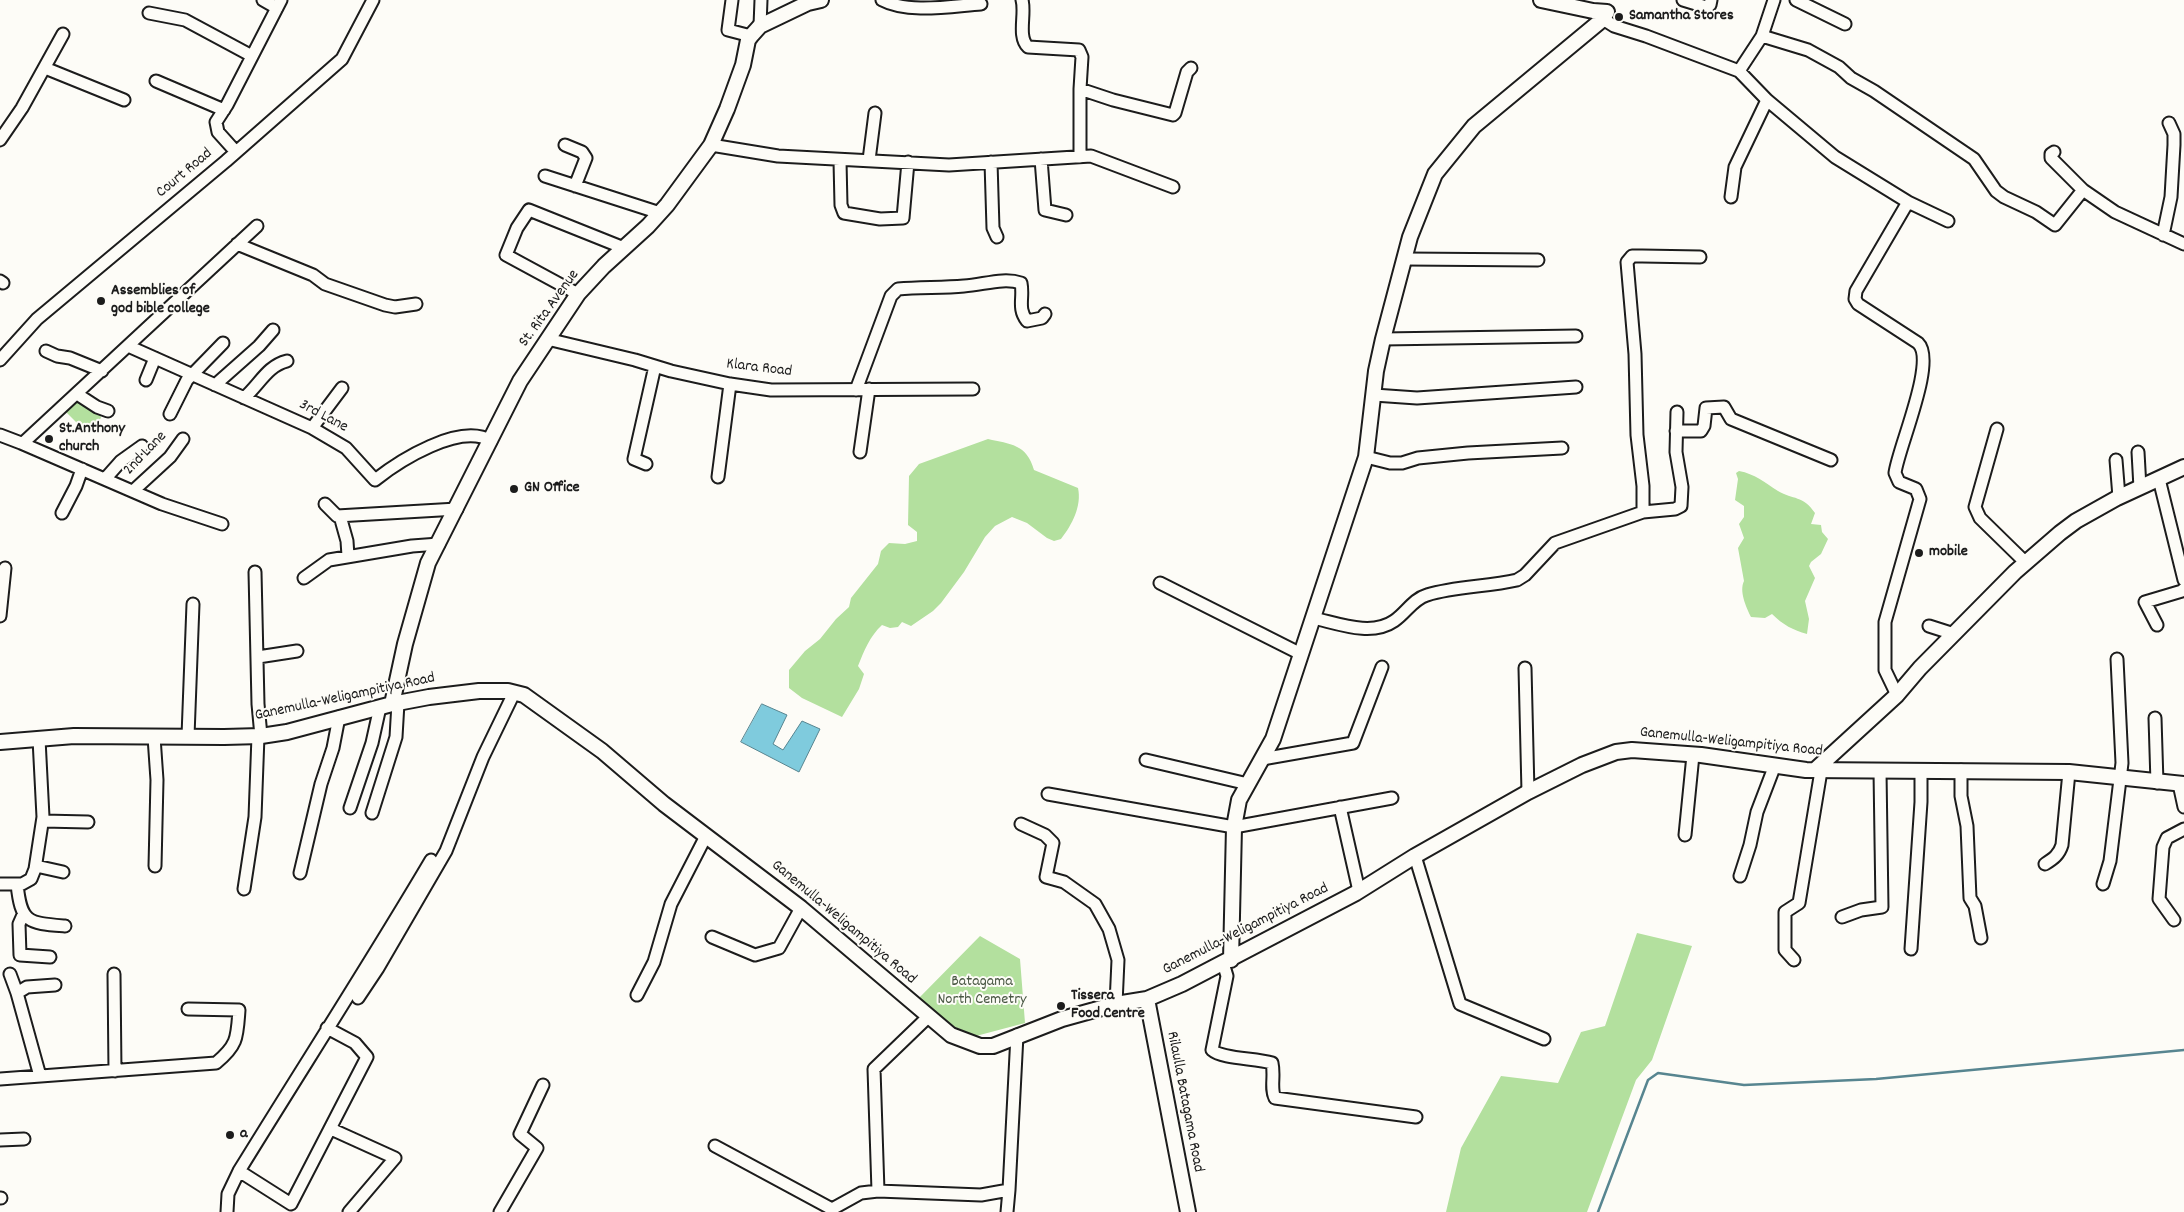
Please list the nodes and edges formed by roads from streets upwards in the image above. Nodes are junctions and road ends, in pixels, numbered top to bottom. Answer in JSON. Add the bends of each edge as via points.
{"nodes":[{"id":1,"x":263,"y":0,"type":"edge"},
{"id":2,"x":373,"y":0,"type":"edge"},
{"id":3,"x":732,"y":0,"type":"edge"},
{"id":4,"x":761,"y":0,"type":"edge"},
{"id":5,"x":882,"y":0,"type":"edge"},
{"id":6,"x":1022,"y":0,"type":"edge"},
{"id":7,"x":1541,"y":0,"type":"edge"},
{"id":8,"x":1683,"y":0,"type":"edge"},
{"id":9,"x":1711,"y":0,"type":"edge"},
{"id":10,"x":1774,"y":0,"type":"edge"},
{"id":11,"x":1796,"y":0,"type":"edge"},
{"id":12,"x":812,"y":1,"type":"edge"},
{"id":13,"x":279,"y":4,"type":"edge"},
{"id":14,"x":981,"y":4,"type":"dead end"},
{"id":15,"x":1606,"y":10,"type":"edge"},
{"id":16,"x":149,"y":13,"type":"dead end"},
{"id":17,"x":1845,"y":24,"type":"dead end"},
{"id":18,"x":756,"y":31,"type":"junction"},
{"id":19,"x":63,"y":34,"type":"dead end"},
{"id":20,"x":1762,"y":36,"type":"junction"},
{"id":21,"x":252,"y":56,"type":"junction"},
{"id":22,"x":45,"y":68,"type":"junction"},
{"id":23,"x":1191,"y":68,"type":"dead end"},
{"id":24,"x":1739,"y":71,"type":"junction"},
{"id":25,"x":156,"y":80,"type":"dead end"},
{"id":26,"x":1080,"y":89,"type":"junction"},
{"id":27,"x":124,"y":100,"type":"dead end"},
{"id":28,"x":1766,"y":100,"type":"junction"},
{"id":29,"x":224,"y":110,"type":"junction"},
{"id":30,"x":875,"y":112,"type":"dead end"},
{"id":31,"x":2169,"y":123,"type":"dead end"},
{"id":32,"x":0,"y":140,"type":"edge"},
{"id":33,"x":565,"y":145,"type":"dead end"},
{"id":34,"x":711,"y":145,"type":"junction"},
{"id":35,"x":236,"y":152,"type":"junction"},
{"id":36,"x":2054,"y":152,"type":"dead end"},
{"id":37,"x":1080,"y":157,"type":"junction"},
{"id":38,"x":1041,"y":159,"type":"junction"},
{"id":39,"x":869,"y":160,"type":"junction"},
{"id":40,"x":840,"y":161,"type":"junction"},
{"id":41,"x":908,"y":162,"type":"junction"},
{"id":42,"x":991,"y":162,"type":"junction"},
{"id":43,"x":545,"y":176,"type":"dead end"},
{"id":44,"x":575,"y":186,"type":"junction"},
{"id":45,"x":1173,"y":187,"type":"dead end"},
{"id":46,"x":2083,"y":190,"type":"junction"},
{"id":47,"x":1731,"y":197,"type":"dead end"},
{"id":48,"x":1908,"y":202,"type":"junction"},
{"id":49,"x":660,"y":213,"type":"junction"},
{"id":50,"x":1066,"y":215,"type":"dead end"},
{"id":51,"x":1948,"y":221,"type":"dead end"},
{"id":52,"x":257,"y":226,"type":"dead end"},
{"id":53,"x":2163,"y":235,"type":"junction"},
{"id":54,"x":997,"y":238,"type":"dead end"},
{"id":55,"x":237,"y":244,"type":"junction"},
{"id":56,"x":2184,"y":244,"type":"edge"},
{"id":57,"x":624,"y":248,"type":"junction"},
{"id":58,"x":1700,"y":257,"type":"dead end"},
{"id":59,"x":1404,"y":259,"type":"junction"},
{"id":60,"x":1538,"y":260,"type":"dead end"},
{"id":61,"x":578,"y":294,"type":"junction"},
{"id":62,"x":416,"y":304,"type":"dead end"},
{"id":63,"x":1045,"y":314,"type":"dead end"},
{"id":64,"x":272,"y":330,"type":"dead end"},
{"id":65,"x":1576,"y":336,"type":"dead end"},
{"id":66,"x":547,"y":339,"type":"junction"},
{"id":67,"x":1382,"y":339,"type":"junction"},
{"id":68,"x":223,"y":343,"type":"dead end"},
{"id":69,"x":128,"y":346,"type":"junction"},
{"id":70,"x":46,"y":351,"type":"dead end"},
{"id":71,"x":155,"y":358,"type":"junction"},
{"id":72,"x":0,"y":360,"type":"edge"},
{"id":73,"x":287,"y":361,"type":"dead end"},
{"id":74,"x":655,"y":366,"type":"junction"},
{"id":75,"x":102,"y":370,"type":"junction"},
{"id":76,"x":193,"y":375,"type":"junction"},
{"id":77,"x":146,"y":380,"type":"dead end"},
{"id":78,"x":215,"y":384,"type":"junction"},
{"id":79,"x":730,"y":384,"type":"junction"},
{"id":80,"x":342,"y":388,"type":"dead end"},
{"id":81,"x":1576,"y":388,"type":"dead end"},
{"id":82,"x":869,"y":389,"type":"junction"},
{"id":83,"x":973,"y":389,"type":"dead end"},
{"id":84,"x":856,"y":390,"type":"junction"},
{"id":85,"x":77,"y":394,"type":"junction"},
{"id":86,"x":1374,"y":395,"type":"junction"},
{"id":87,"x":244,"y":398,"type":"junction"},
{"id":88,"x":108,"y":411,"type":"dead end"},
{"id":89,"x":1677,"y":412,"type":"dead end"},
{"id":90,"x":170,"y":414,"type":"dead end"},
{"id":91,"x":312,"y":428,"type":"junction"},
{"id":92,"x":1997,"y":429,"type":"dead end"},
{"id":93,"x":1676,"y":432,"type":"junction"},
{"id":94,"x":0,"y":435,"type":"edge"},
{"id":95,"x":183,"y":439,"type":"dead end"},
{"id":96,"x":491,"y":441,"type":"junction"},
{"id":97,"x":23,"y":443,"type":"junction"},
{"id":98,"x":142,"y":446,"type":"dead end"},
{"id":99,"x":1562,"y":448,"type":"dead end"},
{"id":100,"x":860,"y":452,"type":"dead end"},
{"id":101,"x":2138,"y":452,"type":"dead end"},
{"id":102,"x":1366,"y":457,"type":"junction"},
{"id":103,"x":1831,"y":460,"type":"dead end"},
{"id":104,"x":2116,"y":460,"type":"dead end"},
{"id":105,"x":646,"y":464,"type":"dead end"},
{"id":106,"x":2184,"y":467,"type":"edge"},
{"id":107,"x":82,"y":469,"type":"junction"},
{"id":108,"x":718,"y":478,"type":"dead end"},
{"id":109,"x":106,"y":479,"type":"junction"},
{"id":110,"x":2159,"y":479,"type":"junction"},
{"id":111,"x":2140,"y":488,"type":"junction"},
{"id":112,"x":133,"y":491,"type":"junction"},
{"id":113,"x":2119,"y":497,"type":"junction"},
{"id":114,"x":325,"y":504,"type":"dead end"},
{"id":115,"x":457,"y":509,"type":"junction"},
{"id":116,"x":1643,"y":512,"type":"junction"},
{"id":117,"x":62,"y":513,"type":"dead end"},
{"id":118,"x":340,"y":516,"type":"junction"},
{"id":119,"x":222,"y":524,"type":"dead end"},
{"id":120,"x":440,"y":544,"type":"junction"},
{"id":121,"x":348,"y":556,"type":"junction"},
{"id":122,"x":2026,"y":563,"type":"junction"},
{"id":123,"x":5,"y":568,"type":"dead end"},
{"id":124,"x":255,"y":572,"type":"dead end"},
{"id":125,"x":304,"y":578,"type":"dead end"},
{"id":126,"x":2184,"y":580,"type":"edge"},
{"id":127,"x":1160,"y":583,"type":"dead end"},
{"id":128,"x":2184,"y":588,"type":"edge"},
{"id":129,"x":193,"y":604,"type":"dead end"},
{"id":130,"x":0,"y":616,"type":"edge"},
{"id":131,"x":1313,"y":618,"type":"junction"},
{"id":132,"x":2157,"y":625,"type":"dead end"},
{"id":133,"x":1929,"y":626,"type":"dead end"},
{"id":134,"x":1954,"y":634,"type":"junction"},
{"id":135,"x":297,"y":651,"type":"dead end"},
{"id":136,"x":1301,"y":654,"type":"junction"},
{"id":137,"x":258,"y":657,"type":"junction"},
{"id":138,"x":2117,"y":659,"type":"dead end"},
{"id":139,"x":1382,"y":667,"type":"dead end"},
{"id":140,"x":1525,"y":668,"type":"dead end"},
{"id":141,"x":514,"y":693,"type":"junction"},
{"id":142,"x":1897,"y":695,"type":"junction"},
{"id":143,"x":390,"y":704,"type":"junction"},
{"id":144,"x":340,"y":717,"type":"junction"},
{"id":145,"x":2155,"y":718,"type":"dead end"},
{"id":146,"x":188,"y":736,"type":"junction"},
{"id":147,"x":260,"y":736,"type":"junction"},
{"id":148,"x":154,"y":737,"type":"junction"},
{"id":149,"x":39,"y":739,"type":"junction"},
{"id":150,"x":0,"y":742,"type":"edge"},
{"id":151,"x":1693,"y":755,"type":"junction"},
{"id":152,"x":1262,"y":759,"type":"junction"},
{"id":153,"x":1146,"y":760,"type":"dead end"},
{"id":154,"x":1775,"y":765,"type":"junction"},
{"id":155,"x":1818,"y":770,"type":"junction"},
{"id":156,"x":1961,"y":770,"type":"junction"},
{"id":157,"x":1880,"y":771,"type":"junction"},
{"id":158,"x":1921,"y":772,"type":"junction"},
{"id":159,"x":2069,"y":772,"type":"junction"},
{"id":160,"x":2120,"y":778,"type":"junction"},
{"id":161,"x":2157,"y":783,"type":"junction"},
{"id":162,"x":1248,"y":784,"type":"junction"},
{"id":163,"x":2182,"y":784,"type":"edge"},
{"id":164,"x":1528,"y":792,"type":"junction"},
{"id":165,"x":1048,"y":794,"type":"dead end"},
{"id":166,"x":1392,"y":798,"type":"dead end"},
{"id":167,"x":2184,"y":807,"type":"edge"},
{"id":168,"x":350,"y":808,"type":"dead end"},
{"id":169,"x":1340,"y":808,"type":"junction"},
{"id":170,"x":372,"y":813,"type":"dead end"},
{"id":171,"x":43,"y":821,"type":"junction"},
{"id":172,"x":88,"y":822,"type":"dead end"},
{"id":173,"x":1021,"y":824,"type":"dead end"},
{"id":174,"x":1234,"y":827,"type":"junction"},
{"id":175,"x":2184,"y":829,"type":"edge"},
{"id":176,"x":1685,"y":834,"type":"dead end"},
{"id":177,"x":706,"y":836,"type":"junction"},
{"id":178,"x":1415,"y":856,"type":"junction"},
{"id":179,"x":431,"y":860,"type":"dead end"},
{"id":180,"x":2045,"y":864,"type":"dead end"},
{"id":181,"x":36,"y":866,"type":"junction"},
{"id":182,"x":155,"y":866,"type":"dead end"},
{"id":183,"x":63,"y":872,"type":"dead end"},
{"id":184,"x":300,"y":873,"type":"dead end"},
{"id":185,"x":1740,"y":876,"type":"dead end"},
{"id":186,"x":0,"y":884,"type":"edge"},
{"id":187,"x":17,"y":884,"type":"junction"},
{"id":188,"x":2104,"y":884,"type":"dead end"},
{"id":189,"x":244,"y":889,"type":"dead end"},
{"id":190,"x":1359,"y":891,"type":"junction"},
{"id":191,"x":801,"y":908,"type":"junction"},
{"id":192,"x":23,"y":915,"type":"junction"},
{"id":193,"x":1842,"y":917,"type":"dead end"},
{"id":194,"x":2174,"y":920,"type":"dead end"},
{"id":195,"x":65,"y":926,"type":"dead end"},
{"id":196,"x":712,"y":937,"type":"dead end"},
{"id":197,"x":1981,"y":938,"type":"dead end"},
{"id":198,"x":1911,"y":949,"type":"dead end"},
{"id":199,"x":50,"y":957,"type":"dead end"},
{"id":200,"x":1794,"y":960,"type":"dead end"},
{"id":201,"x":1227,"y":961,"type":"junction"},
{"id":202,"x":10,"y":974,"type":"dead end"},
{"id":203,"x":114,"y":974,"type":"dead end"},
{"id":204,"x":54,"y":985,"type":"dead end"},
{"id":205,"x":17,"y":993,"type":"junction"},
{"id":206,"x":637,"y":995,"type":"dead end"},
{"id":207,"x":358,"y":998,"type":"dead end"},
{"id":208,"x":1147,"y":999,"type":"junction"},
{"id":209,"x":1116,"y":1004,"type":"junction"},
{"id":210,"x":188,"y":1009,"type":"dead end"},
{"id":211,"x":928,"y":1017,"type":"junction"},
{"id":212,"x":327,"y":1028,"type":"junction"},
{"id":213,"x":1017,"y":1035,"type":"junction"},
{"id":214,"x":1544,"y":1039,"type":"dead end"},
{"id":215,"x":115,"y":1071,"type":"junction"},
{"id":216,"x":40,"y":1076,"type":"junction"},
{"id":217,"x":0,"y":1078,"type":"edge"},
{"id":218,"x":543,"y":1085,"type":"dead end"},
{"id":219,"x":1416,"y":1117,"type":"dead end"},
{"id":220,"x":331,"y":1129,"type":"junction"},
{"id":221,"x":24,"y":1139,"type":"dead end"},
{"id":222,"x":0,"y":1140,"type":"edge"},
{"id":223,"x":715,"y":1146,"type":"dead end"},
{"id":224,"x":239,"y":1171,"type":"junction"},
{"id":225,"x":1009,"y":1190,"type":"junction"},
{"id":226,"x":878,"y":1191,"type":"junction"},
{"id":227,"x":295,"y":1208,"type":"edge"},
{"id":228,"x":831,"y":1211,"type":"edge"},
{"id":229,"x":227,"y":1212,"type":"edge"},
{"id":230,"x":349,"y":1212,"type":"edge"},
{"id":231,"x":500,"y":1212,"type":"edge"},
{"id":232,"x":1006,"y":1212,"type":"edge"},
{"id":233,"x":1188,"y":1212,"type":"edge"}],
"edges":[{"from":1,"to":13,"type":"street"},
{"from":2,"to":35,"type":"street","name":"Court Road","via":[[342,59]]},
{"from":3,"to":18,"type":"street","via":[[728,30]]},
{"from":4,"to":18,"type":"street"},
{"from":5,"to":14,"type":"street","via":[[909,8]]},
{"from":6,"to":26,"type":"street","via":[[1024,43],[1028,47],[1079,50],[1082,57]]},
{"from":7,"to":15,"type":"street","via":[[1593,12]]},
{"from":8,"to":9,"type":"street","via":[[1706,7]]},
{"from":10,"to":20,"type":"street"},
{"from":11,"to":17,"type":"street"},
{"from":12,"to":18,"type":"street"},
{"from":13,"to":21,"type":"street"},
{"from":15,"to":24,"type":"street","via":[[1614,26]]},
{"from":15,"to":59,"type":"street","via":[[1474,126],[1454,149],[1435,174]]},
{"from":16,"to":21,"type":"street","via":[[186,20]]},
{"from":18,"to":34,"type":"street","name":"St. Rita Avenue","via":[[748,40],[743,65]]},
{"from":19,"to":22,"type":"street"},
{"from":20,"to":24,"type":"street"},
{"from":20,"to":46,"type":"street","via":[[1808,50],[1839,67],[1974,159],[1996,191],[2004,197],[2055,225]]},
{"from":21,"to":29,"type":"street"},
{"from":22,"to":27,"type":"street"},
{"from":22,"to":32,"type":"street"},
{"from":23,"to":26,"type":"street","via":[[1173,116]]},
{"from":24,"to":28,"type":"street"},
{"from":25,"to":29,"type":"street"},
{"from":26,"to":37,"type":"street"},
{"from":28,"to":47,"type":"street","via":[[1735,167]]},
{"from":28,"to":48,"type":"street","via":[[1834,157]]},
{"from":29,"to":35,"type":"street","via":[[216,122],[218,132]]},
{"from":30,"to":39,"type":"street"},
{"from":31,"to":53,"type":"street","via":[[2174,145],[2171,197]]},
{"from":33,"to":44,"type":"street","via":[[582,152],[586,158]]},
{"from":34,"to":40,"type":"street","via":[[778,156]]},
{"from":34,"to":49,"type":"street","name":"St. Rita Avenue"},
{"from":35,"to":72,"type":"street","name":"Court Road","via":[[36,319]]},
{"from":36,"to":46,"type":"street","via":[[2050,158]]},
{"from":37,"to":38,"type":"street"},
{"from":37,"to":45,"type":"street","via":[[1091,156]]},
{"from":38,"to":42,"type":"street"},
{"from":38,"to":50,"type":"street","via":[[1045,210]]},
{"from":39,"to":40,"type":"street"},
{"from":39,"to":41,"type":"street"},
{"from":40,"to":41,"type":"street","via":[[844,213],[880,219],[903,218]]},
{"from":41,"to":42,"type":"street","via":[[949,165]]},
{"from":42,"to":54,"type":"street","via":[[993,228]]},
{"from":43,"to":44,"type":"street"},
{"from":44,"to":49,"type":"street"},
{"from":46,"to":53,"type":"street","via":[[2115,212]]},
{"from":48,"to":51,"type":"street"},
{"from":48,"to":142,"type":"street","via":[[1855,297],[1858,304],[1918,343],[1923,352],[1918,390],[1895,473],[1899,482],[1916,490],[1920,499],[1885,622],[1885,670]]},
{"from":49,"to":57,"type":"street","name":"St. Rita Avenue"},
{"from":52,"to":55,"type":"street"},
{"from":53,"to":56,"type":"street"},
{"from":55,"to":62,"type":"street","via":[[313,275],[325,284],[384,305]]},
{"from":55,"to":69,"type":"street"},
{"from":57,"to":61,"type":"street","name":"St. Rita Avenue"},
{"from":57,"to":61,"type":"street","via":[[529,210],[506,255]]},
{"from":58,"to":116,"type":"street","via":[[1632,256],[1627,262]]},
{"from":59,"to":60,"type":"street"},
{"from":59,"to":67,"type":"street"},
{"from":61,"to":66,"type":"street","name":"St. Rita Avenue"},
{"from":63,"to":84,"type":"street","via":[[1042,318],[1027,321],[1020,306],[1023,290],[1021,283],[1016,281],[898,289],[891,296]]},
{"from":64,"to":78,"type":"street","via":[[259,346]]},
{"from":65,"to":67,"type":"street"},
{"from":66,"to":74,"type":"street","name":"Klara Road"},
{"from":66,"to":96,"type":"street","name":"St. Rita Avenue","via":[[520,381]]},
{"from":67,"to":86,"type":"street"},
{"from":68,"to":76,"type":"street"},
{"from":69,"to":71,"type":"street","name":"3rd Lane"},
{"from":69,"to":75,"type":"street"},
{"from":70,"to":75,"type":"street"},
{"from":71,"to":76,"type":"street","name":"3rd Lane"},
{"from":71,"to":77,"type":"street"},
{"from":73,"to":87,"type":"street","via":[[268,371]]},
{"from":74,"to":79,"type":"street","name":"Klara Road"},
{"from":74,"to":105,"type":"street","via":[[634,458]]},
{"from":75,"to":85,"type":"street"},
{"from":76,"to":78,"type":"street","name":"3rd Lane"},
{"from":76,"to":90,"type":"street","via":[[187,380]]},
{"from":78,"to":87,"type":"street","name":"3rd Lane"},
{"from":79,"to":84,"type":"street","name":"Klara Road","via":[[772,390]]},
{"from":79,"to":108,"type":"street"},
{"from":80,"to":91,"type":"street"},
{"from":81,"to":86,"type":"street","via":[[1417,398]]},
{"from":82,"to":83,"type":"street","name":"Klara Road"},
{"from":82,"to":84,"type":"street","name":"Klara Road"},
{"from":82,"to":100,"type":"street"},
{"from":85,"to":88,"type":"street"},
{"from":85,"to":97,"type":"street"},
{"from":86,"to":102,"type":"street"},
{"from":87,"to":91,"type":"street","name":"3rd Lane"},
{"from":89,"to":93,"type":"street"},
{"from":91,"to":96,"type":"street","name":"3rd Lane","via":[[346,448],[375,480],[399,462],[450,439],[478,436]]},
{"from":92,"to":122,"type":"street","via":[[1975,507],[1980,518]]},
{"from":93,"to":103,"type":"street","via":[[1700,430],[1704,426],[1706,408],[1724,407],[1731,419]]},
{"from":93,"to":116,"type":"street","via":[[1681,506]]},
{"from":94,"to":97,"type":"street"},
{"from":95,"to":112,"type":"street","name":"2nd Lane","via":[[170,457]]},
{"from":96,"to":115,"type":"street","name":"St. Rita Avenue"},
{"from":97,"to":107,"type":"street"},
{"from":98,"to":109,"type":"street","via":[[121,460]]},
{"from":99,"to":102,"type":"street","via":[[1468,453],[1418,458],[1402,463]]},
{"from":101,"to":111,"type":"street"},
{"from":102,"to":131,"type":"street"},
{"from":104,"to":113,"type":"street"},
{"from":106,"to":110,"type":"street"},
{"from":107,"to":109,"type":"street"},
{"from":107,"to":117,"type":"street"},
{"from":109,"to":112,"type":"street"},
{"from":110,"to":111,"type":"street"},
{"from":110,"to":126,"type":"street"},
{"from":111,"to":113,"type":"street"},
{"from":112,"to":119,"type":"street"},
{"from":113,"to":122,"type":"street","via":[[2076,521]]},
{"from":114,"to":118,"type":"street"},
{"from":115,"to":118,"type":"street"},
{"from":115,"to":120,"type":"street","name":"St. Rita Avenue"},
{"from":116,"to":131,"type":"street","via":[[1555,543],[1517,580],[1421,596],[1384,626],[1358,628]]},
{"from":118,"to":121,"type":"street"},
{"from":120,"to":121,"type":"street"},
{"from":120,"to":143,"type":"street","name":"St. Rita Avenue","via":[[428,563]]},
{"from":121,"to":125,"type":"street","via":[[329,560]]},
{"from":122,"to":134,"type":"street"},
{"from":123,"to":130,"type":"street"},
{"from":124,"to":137,"type":"street"},
{"from":127,"to":136,"type":"street"},
{"from":128,"to":132,"type":"street","via":[[2145,602]]},
{"from":129,"to":146,"type":"street"},
{"from":131,"to":136,"type":"street"},
{"from":133,"to":134,"type":"street"},
{"from":134,"to":142,"type":"street"},
{"from":135,"to":137,"type":"street"},
{"from":136,"to":152,"type":"street","via":[[1273,739]]},
{"from":137,"to":147,"type":"street"},
{"from":138,"to":160,"type":"street","via":[[2122,745]]},
{"from":139,"to":152,"type":"street","via":[[1353,743]]},
{"from":140,"to":164,"type":"street"},
{"from":141,"to":143,"type":"street","name":"Ganemulla-Weligampitiya Road","via":[[479,691]]},
{"from":141,"to":177,"type":"street","name":"Ganemulla-Weligampitiya Road","via":[[524,695],[602,751]]},
{"from":141,"to":207,"type":"street","via":[[483,757],[446,851]]},
{"from":142,"to":155,"type":"street"},
{"from":143,"to":144,"type":"street","name":"Ganemulla-Weligampitiya Road"},
{"from":143,"to":168,"type":"street","via":[[372,743]]},
{"from":143,"to":170,"type":"street","via":[[396,737]]},
{"from":144,"to":147,"type":"street","name":"Ganemulla-Weligampitiya Road"},
{"from":144,"to":184,"type":"street"},
{"from":145,"to":161,"type":"street"},
{"from":146,"to":147,"type":"street","name":"Ganemulla-Weligampitiya Road"},
{"from":146,"to":148,"type":"street","name":"Ganemulla-Weligampitiya Road"},
{"from":147,"to":189,"type":"street","via":[[255,817]]},
{"from":148,"to":149,"type":"street","name":"Ganemulla-Weligampitiya Road"},
{"from":148,"to":182,"type":"street","via":[[157,780]]},
{"from":149,"to":150,"type":"street","name":"Ganemulla-Weligampitiya Road"},
{"from":149,"to":171,"type":"street"},
{"from":151,"to":154,"type":"street","name":"Ganemulla-Weligampitiya Road"},
{"from":151,"to":164,"type":"street","name":"Ganemulla-Weligampitiya Road","via":[[1632,750],[1616,752]]},
{"from":151,"to":176,"type":"street"},
{"from":152,"to":162,"type":"street"},
{"from":153,"to":162,"type":"street"},
{"from":154,"to":155,"type":"street","name":"Ganemulla-Weligampitiya Road"},
{"from":154,"to":185,"type":"street","via":[[1757,812]]},
{"from":155,"to":157,"type":"street","name":"Ganemulla-Weligampitiya Road"},
{"from":155,"to":200,"type":"street","via":[[1799,903],[1786,912],[1786,950]]},
{"from":156,"to":158,"type":"street","name":"Ganemulla-Weligampitiya Road"},
{"from":156,"to":159,"type":"street","name":"Ganemulla-Weligampitiya Road"},
{"from":156,"to":197,"type":"street","via":[[1961,796],[1968,826],[1970,898],[1975,906]]},
{"from":157,"to":158,"type":"street","name":"Ganemulla-Weligampitiya Road"},
{"from":157,"to":193,"type":"street","via":[[1882,907]]},
{"from":158,"to":198,"type":"street"},
{"from":159,"to":160,"type":"street","name":"Ganemulla-Weligampitiya Road"},
{"from":159,"to":180,"type":"street","via":[[2062,845],[2054,859]]},
{"from":160,"to":161,"type":"street","name":"Ganemulla-Weligampitiya Road"},
{"from":160,"to":188,"type":"street"},
{"from":161,"to":163,"type":"street","name":"Ganemulla-Weligampitiya Road"},
{"from":162,"to":174,"type":"street","via":[[1239,800]]},
{"from":163,"to":167,"type":"street"},
{"from":164,"to":178,"type":"street","name":"Ganemulla-Weligampitiya Road"},
{"from":165,"to":174,"type":"street"},
{"from":166,"to":169,"type":"street"},
{"from":169,"to":174,"type":"street"},
{"from":169,"to":190,"type":"street"},
{"from":171,"to":172,"type":"street"},
{"from":171,"to":181,"type":"street"},
{"from":173,"to":209,"type":"street","via":[[1045,835],[1053,843],[1046,877],[1064,882],[1095,904],[1109,929],[1118,960]]},
{"from":174,"to":201,"type":"street"},
{"from":175,"to":194,"type":"street","via":[[2168,838],[2163,847],[2159,899]]},
{"from":177,"to":191,"type":"street","name":"Ganemulla-Weligampitiya Road"},
{"from":177,"to":206,"type":"street","via":[[671,904],[654,962]]},
{"from":178,"to":190,"type":"street","name":"Ganemulla-Weligampitiya Road"},
{"from":178,"to":214,"type":"street","via":[[1460,1004]]},
{"from":179,"to":212,"type":"street","via":[[372,961]]},
{"from":181,"to":183,"type":"street"},
{"from":181,"to":187,"type":"street","via":[[31,879]]},
{"from":186,"to":187,"type":"street"},
{"from":187,"to":192,"type":"street"},
{"from":190,"to":201,"type":"street","name":"Ganemulla-Weligampitiya Road"},
{"from":191,"to":196,"type":"street","via":[[779,948],[755,954]]},
{"from":191,"to":211,"type":"street","name":"Ganemulla-Weligampitiya Road"},
{"from":192,"to":195,"type":"street","via":[[43,924]]},
{"from":192,"to":199,"type":"street","via":[[20,955]]},
{"from":201,"to":208,"type":"street","name":"Ganemulla-Weligampitiya Road"},
{"from":201,"to":219,"type":"street","via":[[1212,1050],[1218,1054],[1259,1059],[1272,1064],[1275,1074],[1272,1093],[1275,1098]]},
{"from":202,"to":205,"type":"street"},
{"from":203,"to":215,"type":"street"},
{"from":204,"to":205,"type":"street","via":[[27,986]]},
{"from":205,"to":216,"type":"street"},
{"from":208,"to":209,"type":"street","name":"Ganemulla-Weligampitiya Road"},
{"from":208,"to":233,"type":"street","name":"Rilaulla Batagama Road"},
{"from":209,"to":213,"type":"street","name":"Ganemulla-Weligampitiya Road"},
{"from":210,"to":215,"type":"street","via":[[239,1010],[236,1039],[226,1055],[216,1063]]},
{"from":211,"to":213,"type":"street","name":"Ganemulla-Weligampitiya Road","via":[[951,1035],[980,1046],[993,1046]]},
{"from":211,"to":226,"type":"street","via":[[874,1069]]},
{"from":212,"to":220,"type":"street","via":[[355,1043],[367,1057]]},
{"from":212,"to":224,"type":"street"},
{"from":213,"to":225,"type":"street"},
{"from":215,"to":216,"type":"street"},
{"from":216,"to":217,"type":"street"},
{"from":218,"to":231,"type":"street","via":[[520,1134],[537,1148]]},
{"from":220,"to":227,"type":"street"},
{"from":220,"to":230,"type":"street","via":[[395,1158]]},
{"from":221,"to":222,"type":"street"},
{"from":223,"to":228,"type":"street"},
{"from":224,"to":227,"type":"street"},
{"from":224,"to":229,"type":"street","via":[[228,1194]]},
{"from":225,"to":226,"type":"street","via":[[981,1195]]},
{"from":225,"to":232,"type":"street"},
{"from":226,"to":228,"type":"street","via":[[861,1193]]}]}
